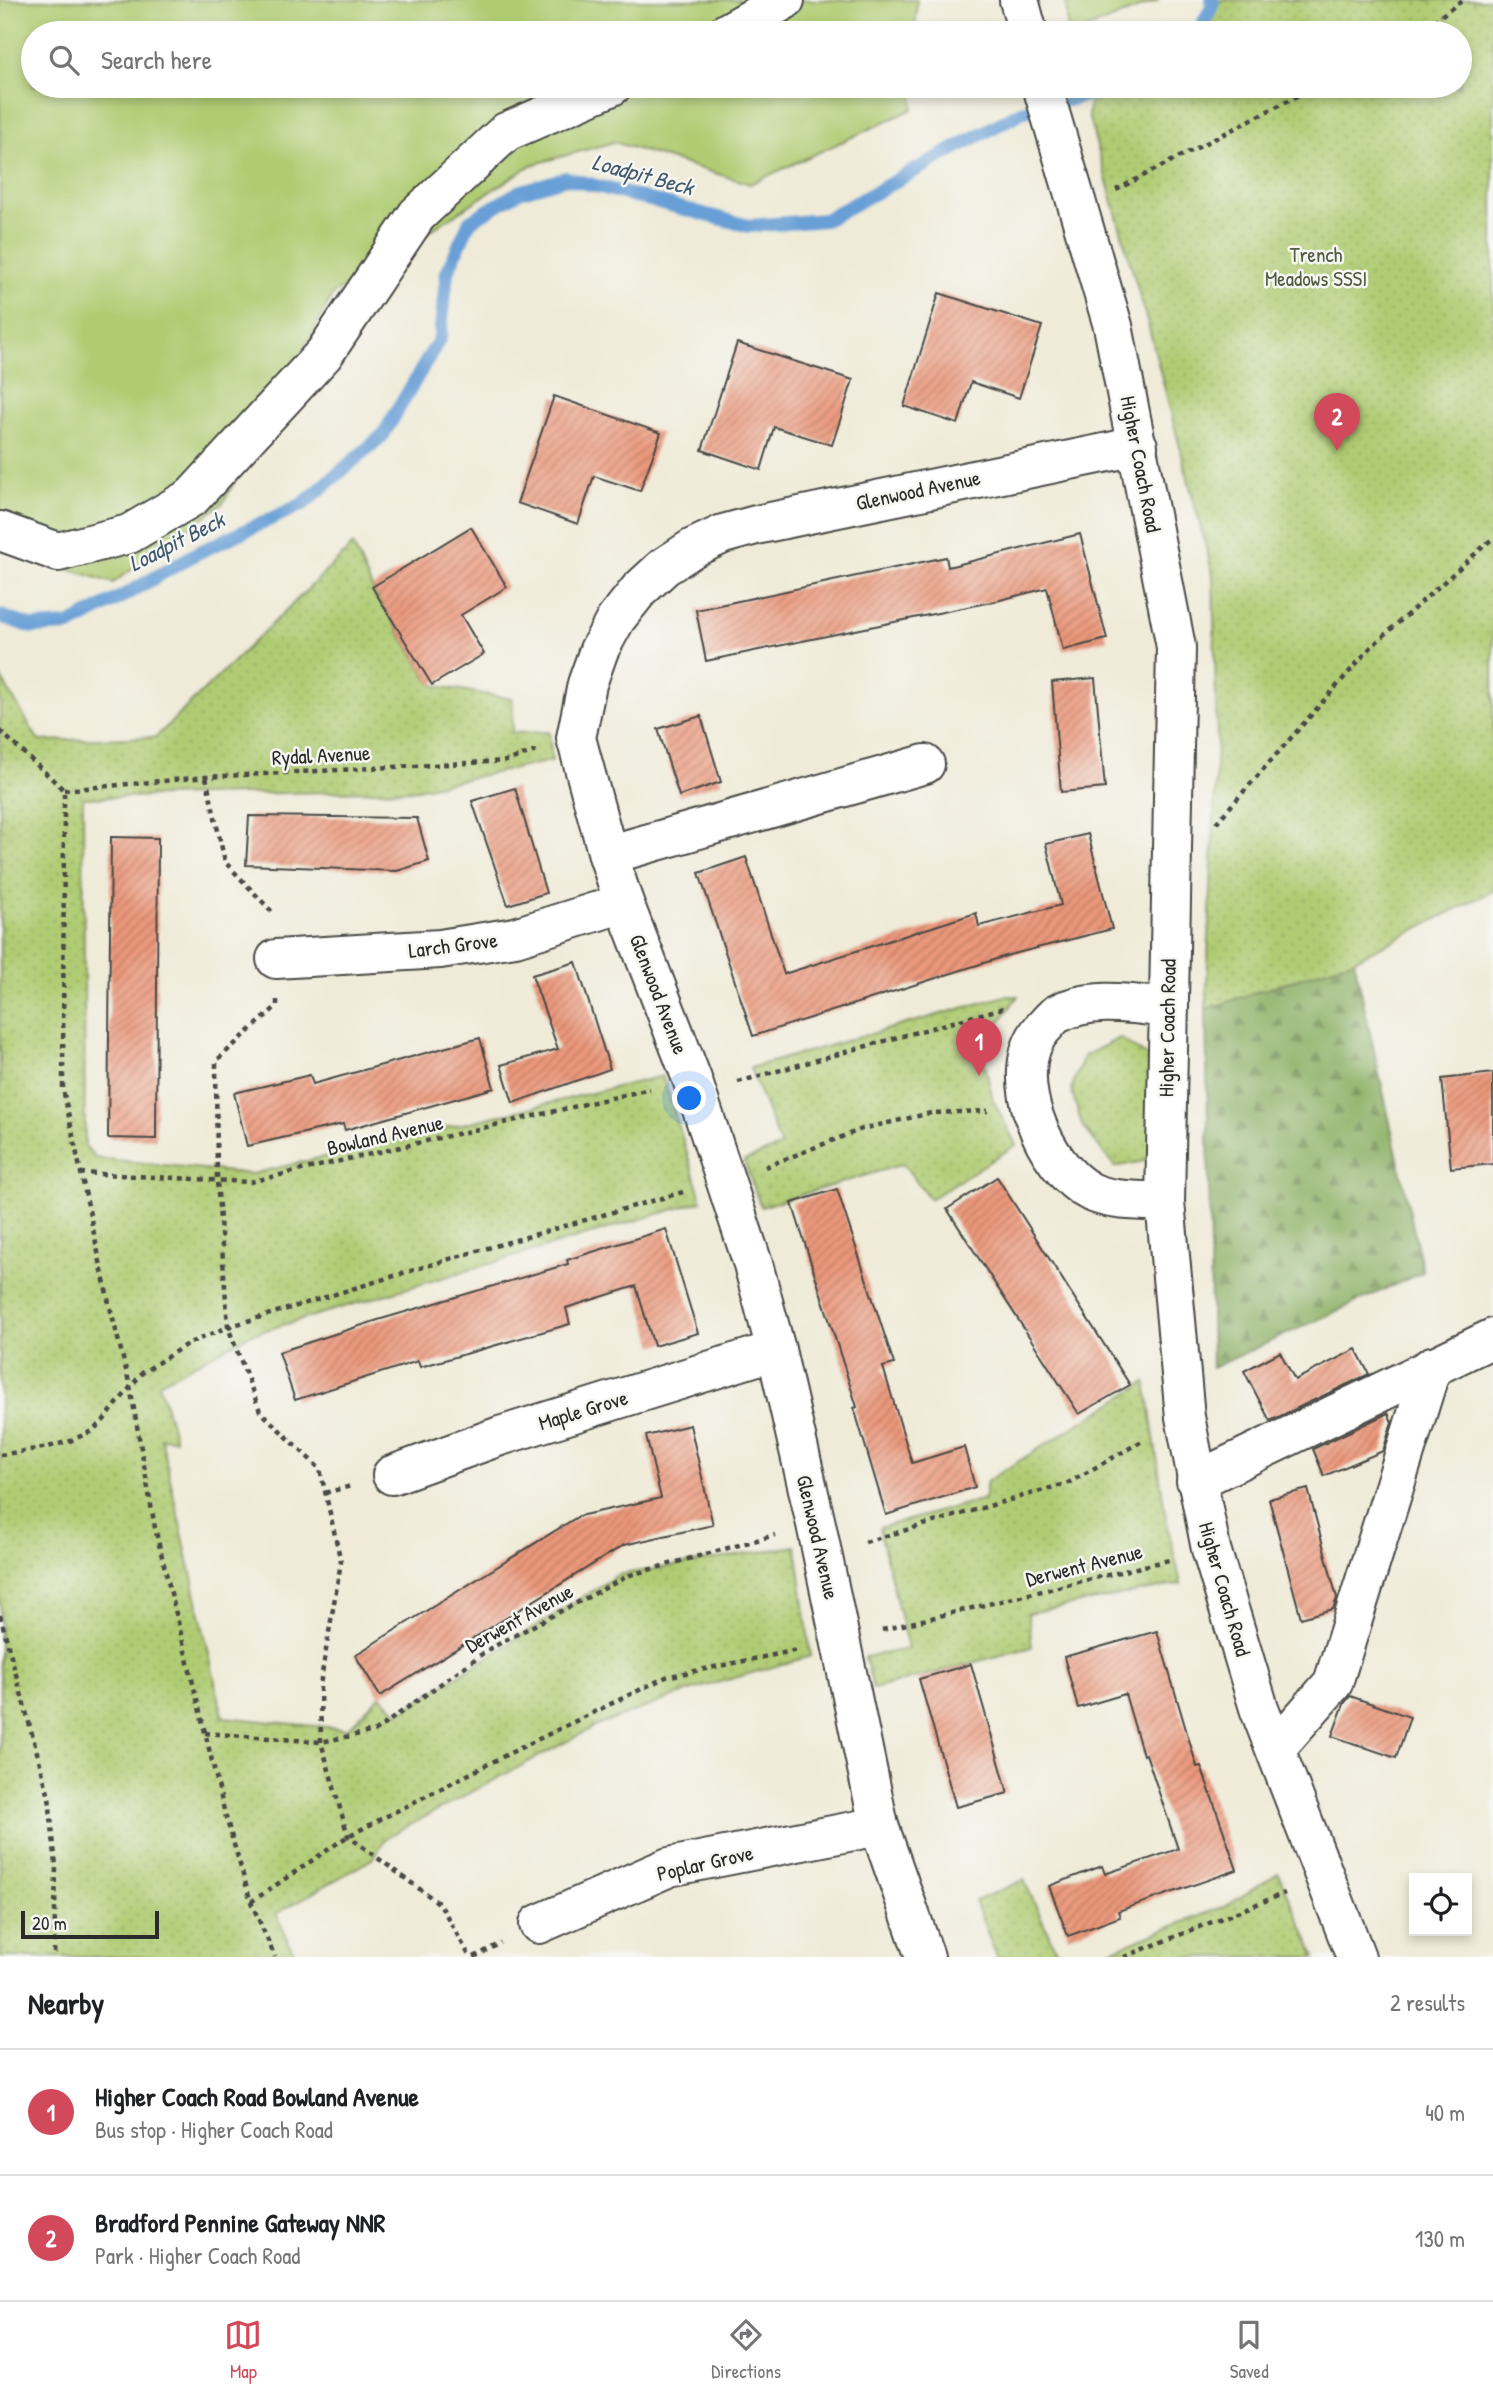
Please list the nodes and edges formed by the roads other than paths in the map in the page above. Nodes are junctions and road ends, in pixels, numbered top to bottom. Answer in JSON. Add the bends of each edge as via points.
{"nodes":[{"id":1,"x":785,"y":0,"type":"edge"},
{"id":2,"x":1019,"y":0,"type":"edge"},
{"id":3,"x":747,"y":21,"type":"edge"},
{"id":4,"x":1025,"y":21,"type":"edge"},
{"id":5,"x":584,"y":98,"type":"edge"},
{"id":6,"x":1045,"y":98,"type":"edge"},
{"id":7,"x":1138,"y":446,"type":"junction"},
{"id":8,"x":0,"y":531,"type":"edge"},
{"id":9,"x":925,"y":764,"type":"dead end"},
{"id":10,"x":608,"y":855,"type":"junction"},
{"id":11,"x":624,"y":903,"type":"junction"},
{"id":12,"x":276,"y":959,"type":"road end"},
{"id":13,"x":1168,"y":1007,"type":"junction"},
{"id":14,"x":1165,"y":1202,"type":"junction"},
{"id":15,"x":1493,"y":1338,"type":"edge"},
{"id":16,"x":776,"y":1350,"type":"junction"},
{"id":17,"x":1432,"y":1366,"type":"junction"},
{"id":18,"x":392,"y":1475,"type":"dead end"},
{"id":19,"x":1196,"y":1481,"type":"junction"},
{"id":20,"x":1276,"y":1748,"type":"junction"},
{"id":21,"x":879,"y":1826,"type":"junction"},
{"id":22,"x":539,"y":1924,"type":"dead end"},
{"id":23,"x":925,"y":1957,"type":"edge"},
{"id":24,"x":1356,"y":1957,"type":"edge"}],
"edges":[{"from":1,"to":3,"type":"street"},
{"from":2,"to":4,"type":"street"},
{"from":5,"to":8,"type":"street","via":[[506,132],[417,215],[324,354],[192,496],[129,534],[58,552]]},
{"from":6,"to":7,"type":"street","name":"Higher Coach Road","via":[[1113,326]]},
{"from":7,"to":10,"type":"street","name":"Glenwood Avenue","via":[[756,524],[693,548],[664,567],[616,619],[599,650],[576,738]]},
{"from":7,"to":13,"type":"street","name":"Higher Coach Road","via":[[1176,647]]},
{"from":9,"to":10,"type":"street"},
{"from":10,"to":11,"type":"street","name":"Glenwood Avenue"},
{"from":11,"to":12,"type":"street","name":"Larch Grove","via":[[515,937],[440,949]]},
{"from":11,"to":16,"type":"street","name":"Glenwood Avenue","via":[[727,1179]]},
{"from":13,"to":14,"type":"street","name":"Higher Coach Road"},
{"from":13,"to":14,"type":"street","via":[[1115,1002],[1056,1015],[1037,1035],[1028,1058],[1027,1086],[1031,1110],[1047,1145],[1071,1180],[1106,1198]]},
{"from":14,"to":19,"type":"street","name":"Higher Coach Road","via":[[1185,1417]]},
{"from":15,"to":17,"type":"street"},
{"from":16,"to":18,"type":"street","name":"Maple Grove","via":[[500,1436]]},
{"from":16,"to":21,"type":"street","name":"Glenwood Avenue"},
{"from":17,"to":19,"type":"street"},
{"from":17,"to":20,"type":"street","via":[[1333,1683]]},
{"from":19,"to":20,"type":"street","name":"Higher Coach Road","via":[[1259,1708]]},
{"from":20,"to":24,"type":"street","name":"Higher Coach Road"},
{"from":21,"to":22,"type":"street","name":"Poplar Grove","via":[[669,1867]]},
{"from":21,"to":23,"type":"street","name":"Glenwood Avenue"}]}
